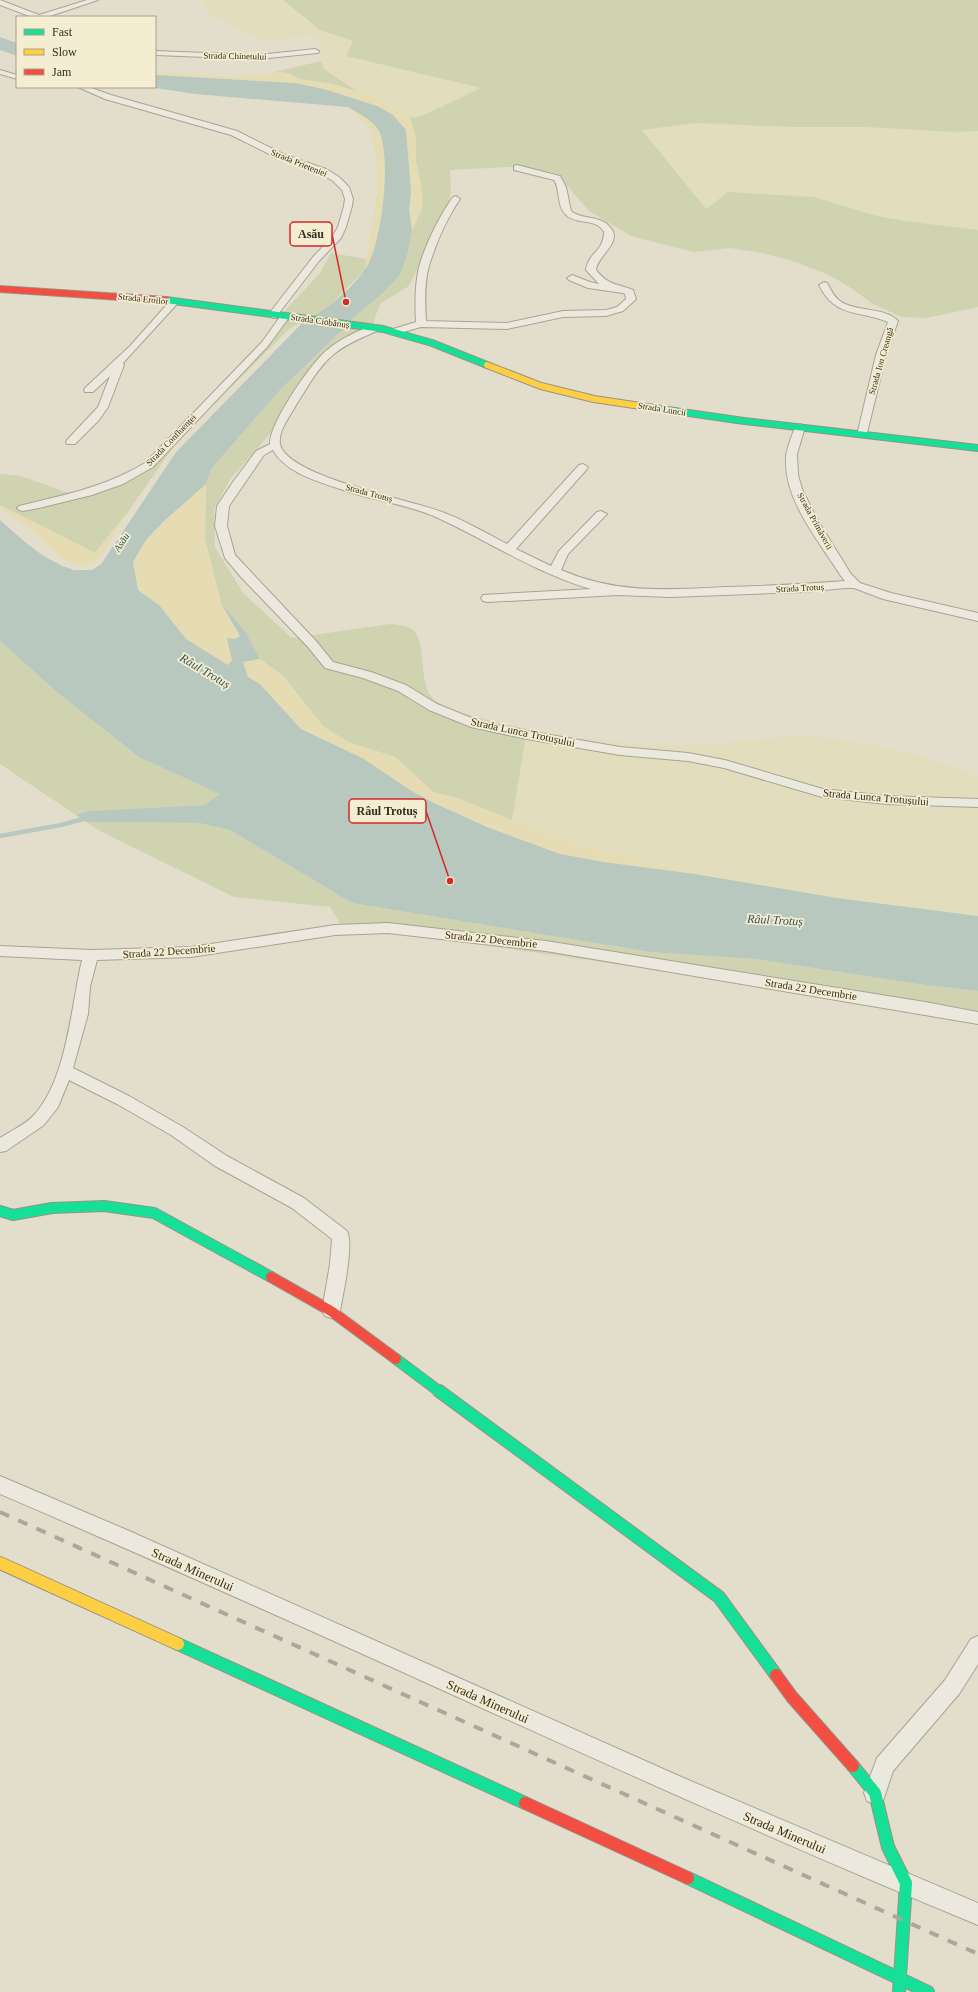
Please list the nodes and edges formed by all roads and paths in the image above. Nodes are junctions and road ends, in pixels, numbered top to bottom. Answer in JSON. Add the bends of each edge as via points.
{"nodes":[{"id":1,"x":94,"y":0,"type":"edge"},
{"id":2,"x":0,"y":2,"type":"edge"},
{"id":3,"x":36,"y":16,"type":"edge"},
{"id":4,"x":42,"y":16,"type":"edge"},
{"id":5,"x":315,"y":51,"type":"dead end"},
{"id":6,"x":156,"y":53,"type":"edge"},
{"id":7,"x":0,"y":72,"type":"edge"},
{"id":8,"x":16,"y":77,"type":"edge"},
{"id":9,"x":85,"y":88,"type":"edge"},
{"id":10,"x":517,"y":168,"type":"dead end"},
{"id":11,"x":456,"y":199,"type":"dead end"},
{"id":12,"x":572,"y":278,"type":"dead end"},
{"id":13,"x":824,"y":285,"type":"dead end"},
{"id":14,"x":0,"y":289,"type":"edge"},
{"id":15,"x":625,"y":290,"type":"junction"},
{"id":16,"x":174,"y":302,"type":"junction"},
{"id":17,"x":272,"y":315,"type":"junction"},
{"id":18,"x":285,"y":316,"type":"junction"},
{"id":19,"x":421,"y":324,"type":"junction"},
{"id":20,"x":356,"y":325,"type":"joint"},
{"id":21,"x":376,"y":328,"type":"junction"},
{"id":22,"x":393,"y":332,"type":"junction"},
{"id":23,"x":125,"y":356,"type":"junction"},
{"id":24,"x":89,"y":390,"type":"dead end"},
{"id":25,"x":800,"y":427,"type":"junction"},
{"id":26,"x":862,"y":435,"type":"junction"},
{"id":27,"x":72,"y":442,"type":"dead end"},
{"id":28,"x":275,"y":445,"type":"junction"},
{"id":29,"x":978,"y":448,"type":"edge"},
{"id":30,"x":583,"y":467,"type":"dead end"},
{"id":31,"x":23,"y":508,"type":"dead end"},
{"id":32,"x":601,"y":514,"type":"dead end"},
{"id":33,"x":509,"y":549,"type":"junction"},
{"id":34,"x":554,"y":572,"type":"junction"},
{"id":35,"x":856,"y":585,"type":"junction"},
{"id":36,"x":618,"y":591,"type":"junction"},
{"id":37,"x":487,"y":598,"type":"dead end"},
{"id":38,"x":978,"y":618,"type":"edge"},
{"id":39,"x":978,"y":802,"type":"edge"},
{"id":40,"x":0,"y":951,"type":"edge"},
{"id":41,"x":91,"y":955,"type":"junction"},
{"id":42,"x":978,"y":1018,"type":"edge"},
{"id":43,"x":65,"y":1071,"type":"junction"},
{"id":44,"x":0,"y":1146,"type":"edge"},
{"id":45,"x":0,"y":1211,"type":"edge"},
{"id":46,"x":331,"y":1311,"type":"junction"},
{"id":47,"x":0,"y":1485,"type":"edge"},
{"id":48,"x":0,"y":1563,"type":"edge"},
{"id":49,"x":978,"y":1646,"type":"edge"},
{"id":50,"x":875,"y":1793,"type":"junction"},
{"id":51,"x":906,"y":1883,"type":"junction"},
{"id":52,"x":978,"y":1914,"type":"edge"},
{"id":53,"x":900,"y":1979,"type":"junction"},
{"id":54,"x":899,"y":1992,"type":"edge"},
{"id":55,"x":928,"y":1992,"type":"edge"}],
"edges":[{"from":1,"to":4,"type":"street"},
{"from":2,"to":3,"type":"street"},
{"from":5,"to":6,"type":"street","name":"Strada Chinetului","via":[[258,57]]},
{"from":7,"to":8,"type":"street"},
{"from":9,"to":17,"type":"street","name":"Strada Prieteniei","via":[[234,133],[274,154],[323,171],[346,189],[348,206],[336,238]]},
{"from":10,"to":15,"type":"street","via":[[557,178],[568,212],[605,227],[610,236],[609,241],[593,260],[591,270],[599,280]]},
{"from":11,"to":19,"type":"street","via":[[447,212],[424,267],[420,303]]},
{"from":12,"to":15,"type":"street","via":[[588,285]]},
{"from":13,"to":26,"type":"street","name":"Strada Ion Creangă","via":[[835,304],[883,316],[893,322],[881,355]]},
{"from":14,"to":16,"type":"main road","name":"Strada Eroilor","via":[[126,296]]},
{"from":15,"to":19,"type":"street","via":[[631,295],[629,303],[606,313],[563,314],[507,326]]},
{"from":16,"to":17,"type":"main road","name":"Strada Eroilor"},
{"from":16,"to":23,"type":"street"},
{"from":17,"to":18,"type":"main road","name":"Strada Eroilor"},
{"from":18,"to":20,"type":"main road","name":"Strada Ciobănuș"},
{"from":18,"to":31,"type":"street","name":"Strada Confluenței","via":[[265,344],[149,465],[112,486],[76,497]]},
{"from":19,"to":22,"type":"street"},
{"from":20,"to":21,"type":"main road","name":"Strada Luncii"},
{"from":21,"to":22,"type":"main road","name":"Strada Luncii"},
{"from":21,"to":28,"type":"street","via":[[344,343],[326,356],[282,422]]},
{"from":22,"to":25,"type":"main road","name":"Strada Luncii","via":[[432,344],[541,386],[577,396],[698,415]]},
{"from":23,"to":24,"type":"street"},
{"from":23,"to":27,"type":"street","via":[[116,372],[108,399]]},
{"from":25,"to":26,"type":"main road","name":"Strada Luncii"},
{"from":25,"to":35,"type":"street","name":"Strada Primăverii","via":[[791,457],[792,476],[806,508],[847,576]]},
{"from":26,"to":29,"type":"main road","name":"Strada Luncii"},
{"from":28,"to":33,"type":"street","name":"Strada Trotuș","via":[[282,456],[311,475],[440,514]]},
{"from":28,"to":39,"type":"street","name":"Strada Lunca Trotușului","via":[[260,453],[238,482],[223,506],[221,526],[230,556],[329,665],[402,688],[433,707],[476,724],[527,735],[620,751],[688,757],[725,764],[822,793],[887,800]]},
{"from":30,"to":33,"type":"street"},
{"from":32,"to":34,"type":"street","via":[[563,554]]},
{"from":33,"to":34,"type":"street","name":"Strada Trotuș"},
{"from":34,"to":36,"type":"street","name":"Strada Trotuș","via":[[595,587]]},
{"from":35,"to":36,"type":"street","name":"Strada Trotuș","via":[[675,593]]},
{"from":35,"to":38,"type":"street","name":"Strada Trotuș","via":[[887,596]]},
{"from":36,"to":37,"type":"street","name":"Strada Trotuș"},
{"from":40,"to":41,"type":"street","name":"Strada 22 Decembrie"},
{"from":41,"to":42,"type":"street","name":"Strada 22 Decembrie","via":[[191,952],[335,930],[388,928],[546,946]]},
{"from":41,"to":43,"type":"street","via":[[80,1014]]},
{"from":43,"to":44,"type":"street","via":[[52,1103],[38,1121]]},
{"from":43,"to":46,"type":"street","via":[[123,1100],[177,1131],[221,1161],[298,1203],[341,1236]]},
{"from":45,"to":46,"type":"main road","via":[[12,1215],[52,1208],[104,1206],[154,1214]]},
{"from":46,"to":50,"type":"main road","via":[[719,1597],[792,1697]]},
{"from":47,"to":51,"type":"street","name":"Strada Minerului","via":[[120,1536],[672,1783]]},
{"from":48,"to":53,"type":"main road","via":[[625,1848]]},
{"from":49,"to":50,"type":"street","via":[[952,1687],[884,1765]]},
{"from":50,"to":51,"type":"main road","via":[[888,1847]]},
{"from":51,"to":52,"type":"street","name":"Strada Minerului"},
{"from":51,"to":53,"type":"main road"},
{"from":53,"to":54,"type":"main road"},
{"from":53,"to":55,"type":"main road"}]}
